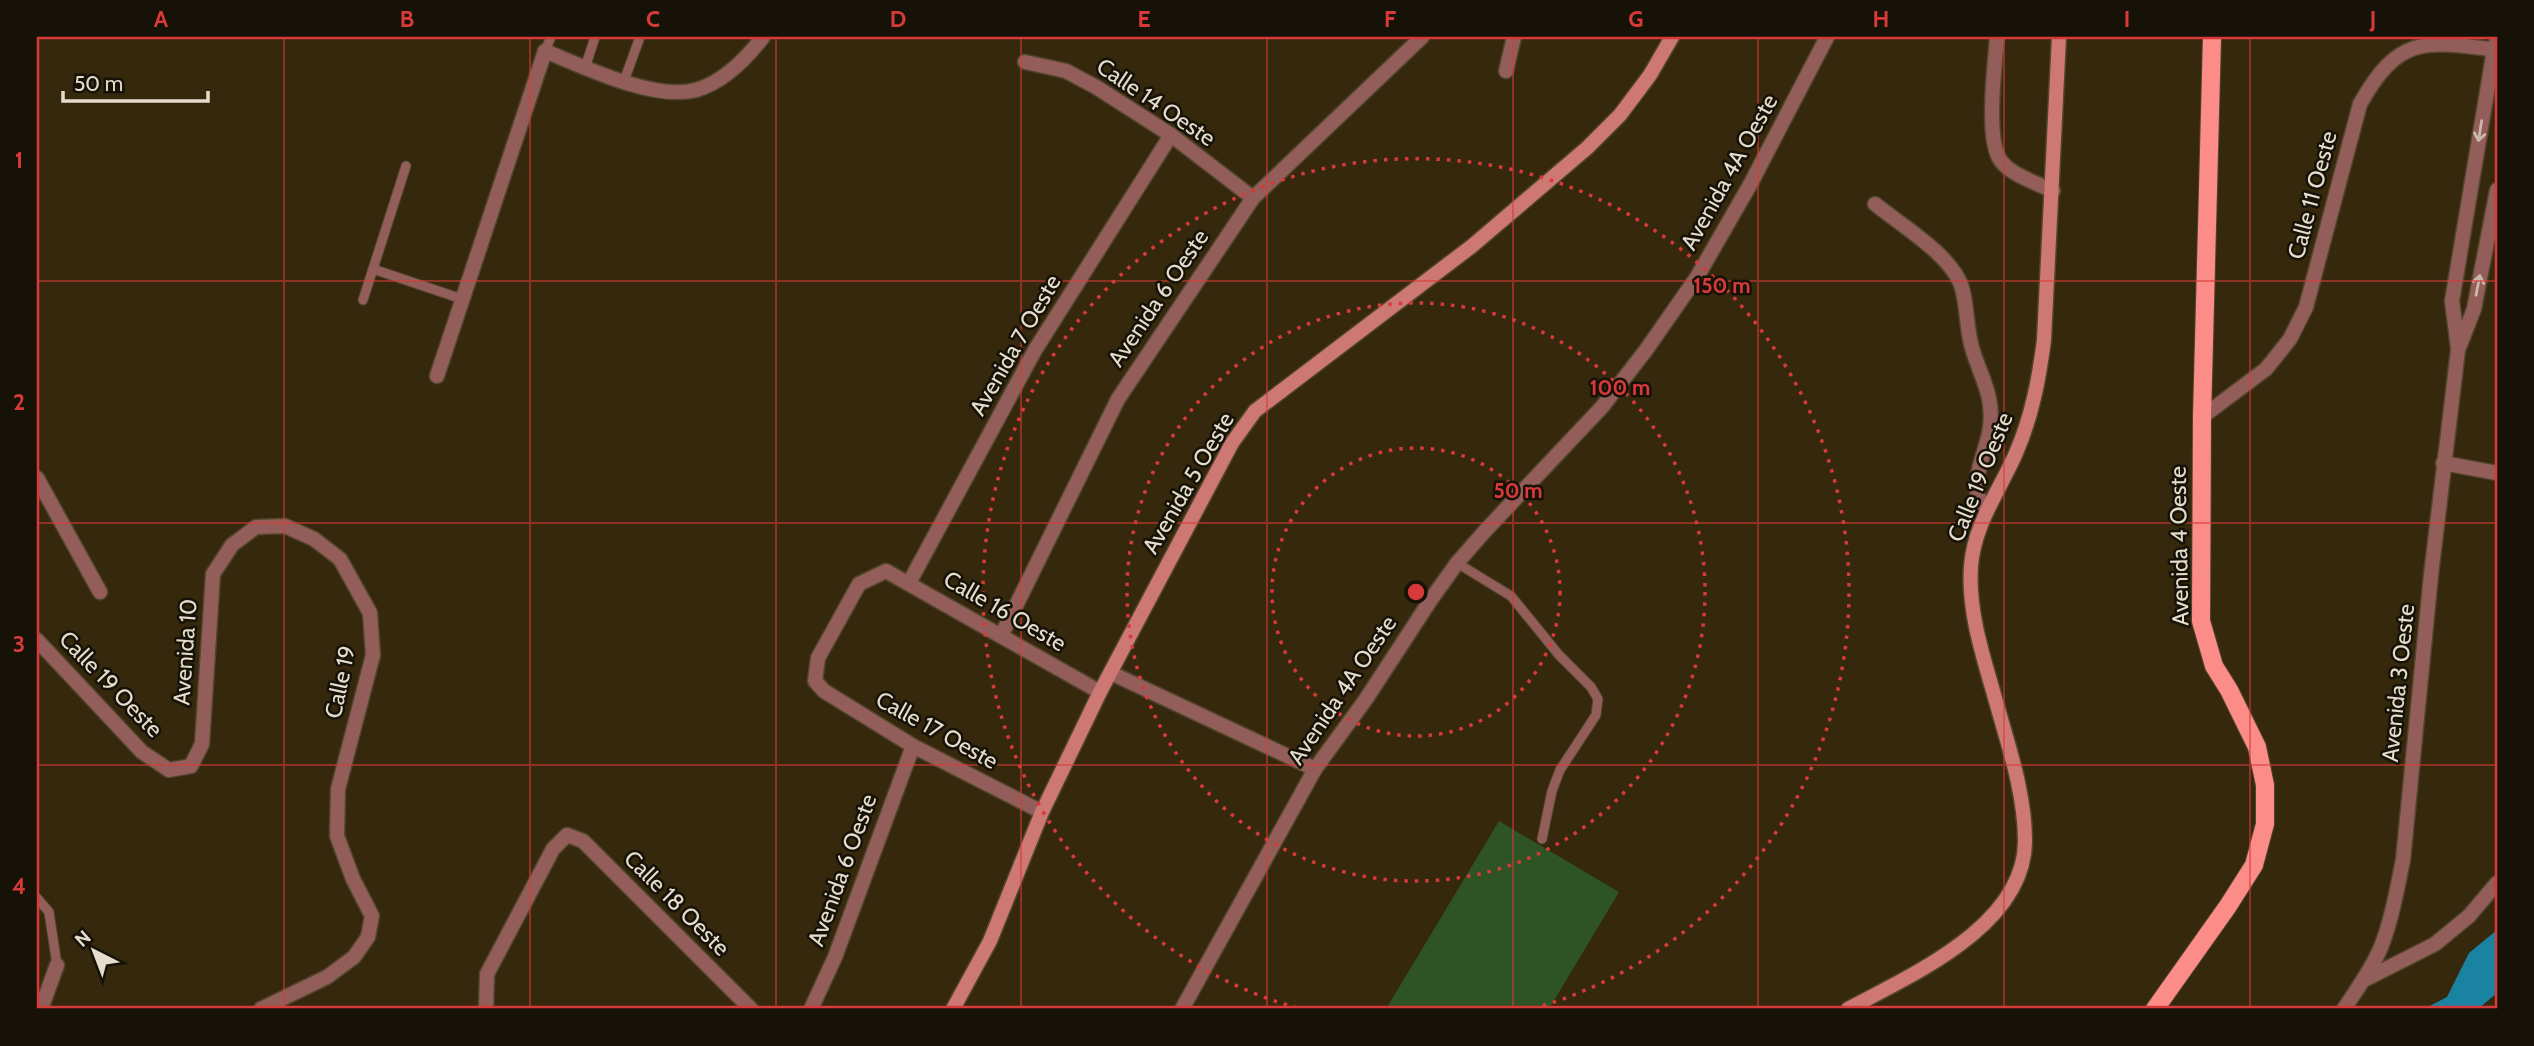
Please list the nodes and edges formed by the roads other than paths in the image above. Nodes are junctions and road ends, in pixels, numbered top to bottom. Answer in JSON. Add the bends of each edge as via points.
{"nodes":[{"id":1,"x":595,"y":37,"type":"edge"},
{"id":2,"x":640,"y":37,"type":"edge"},
{"id":3,"x":763,"y":37,"type":"edge"},
{"id":4,"x":1423,"y":37,"type":"edge"},
{"id":5,"x":1514,"y":37,"type":"edge"},
{"id":6,"x":1672,"y":37,"type":"edge"},
{"id":7,"x":1827,"y":37,"type":"edge"},
{"id":8,"x":1997,"y":37,"type":"edge"},
{"id":9,"x":2059,"y":37,"type":"edge"},
{"id":10,"x":2212,"y":37,"type":"edge"},
{"id":11,"x":548,"y":44,"type":"edge"},
{"id":12,"x":2496,"y":46,"type":"edge"},
{"id":13,"x":1025,"y":62,"type":"dead end"},
{"id":14,"x":585,"y":68,"type":"junction"},
{"id":15,"x":1506,"y":71,"type":"dead end"},
{"id":16,"x":624,"y":81,"type":"junction"},
{"id":17,"x":1171,"y":135,"type":"junction"},
{"id":18,"x":406,"y":166,"type":"dead end"},
{"id":19,"x":2497,"y":190,"type":"edge"},
{"id":20,"x":2053,"y":191,"type":"junction"},
{"id":21,"x":1252,"y":198,"type":"junction"},
{"id":22,"x":1875,"y":204,"type":"dead end"},
{"id":23,"x":373,"y":269,"type":"junction"},
{"id":24,"x":462,"y":299,"type":"junction"},
{"id":25,"x":363,"y":300,"type":"dead end"},
{"id":26,"x":2458,"y":350,"type":"junction"},
{"id":27,"x":437,"y":376,"type":"dead end"},
{"id":28,"x":2202,"y":417,"type":"junction"},
{"id":29,"x":2444,"y":463,"type":"junction"},
{"id":30,"x":2497,"y":473,"type":"edge"},
{"id":31,"x":37,"y":478,"type":"edge"},
{"id":32,"x":1987,"y":509,"type":"junction"},
{"id":33,"x":232,"y":545,"type":"joint"},
{"id":34,"x":1457,"y":563,"type":"junction"},
{"id":35,"x":909,"y":583,"type":"junction"},
{"id":36,"x":100,"y":592,"type":"dead end"},
{"id":37,"x":1001,"y":636,"type":"junction"},
{"id":38,"x":37,"y":640,"type":"edge"},
{"id":39,"x":1111,"y":673,"type":"junction"},
{"id":40,"x":815,"y":681,"type":"joint"},
{"id":41,"x":1100,"y":692,"type":"junction"},
{"id":42,"x":913,"y":746,"type":"junction"},
{"id":43,"x":191,"y":766,"type":"joint"},
{"id":44,"x":1315,"y":769,"type":"junction"},
{"id":45,"x":1041,"y":813,"type":"junction"},
{"id":46,"x":1542,"y":839,"type":"dead end"},
{"id":47,"x":2497,"y":883,"type":"edge"},
{"id":48,"x":37,"y":898,"type":"edge"},
{"id":49,"x":57,"y":965,"type":"joint"},
{"id":50,"x":2364,"y":980,"type":"junction"},
{"id":51,"x":41,"y":1009,"type":"edge"},
{"id":52,"x":261,"y":1009,"type":"edge"},
{"id":53,"x":485,"y":1009,"type":"edge"},
{"id":54,"x":751,"y":1009,"type":"edge"},
{"id":55,"x":811,"y":1009,"type":"edge"},
{"id":56,"x":953,"y":1009,"type":"edge"},
{"id":57,"x":1182,"y":1009,"type":"edge"},
{"id":58,"x":1849,"y":1009,"type":"edge"},
{"id":59,"x":2155,"y":1009,"type":"edge"},
{"id":60,"x":2344,"y":1009,"type":"edge"}],
"edges":[{"from":1,"to":14,"type":"lane"},
{"from":2,"to":16,"type":"lane"},
{"from":3,"to":16,"type":"street","via":[[733,71],[696,90],[657,92]]},
{"from":4,"to":21,"type":"street","name":"Avenida 6 Oeste"},
{"from":5,"to":15,"type":"street"},
{"from":6,"to":39,"type":"street","name":"Avenida 5 Oeste","via":[[1620,116],[1587,148],[1472,246],[1255,411],[1232,443]]},
{"from":7,"to":34,"type":"street","name":"Avenida 4A Oeste","via":[[1698,277],[1646,351],[1602,407]]},
{"from":8,"to":20,"type":"street","via":[[1992,126],[1996,151],[2013,171]]},
{"from":9,"to":20,"type":"street","name":"Calle 19 Oeste"},
{"from":10,"to":28,"type":"main road","name":"Avenida 4 Oeste"},
{"from":11,"to":14,"type":"street"},
{"from":11,"to":24,"type":"street"},
{"from":12,"to":26,"type":"street","name":"Avenida 3 Oeste","one_way":true,"via":[[2452,301]]},
{"from":12,"to":28,"type":"street","name":"Calle 11 Oeste","via":[[2439,43],[2411,47],[2372,83],[2360,104],[2306,307],[2290,339],[2266,369]]},
{"from":13,"to":17,"type":"street","name":"Calle 14 Oeste","via":[[1066,71]]},
{"from":14,"to":16,"type":"street"},
{"from":17,"to":21,"type":"street","name":"Calle 14 Oeste"},
{"from":17,"to":35,"type":"street","name":"Avenida 7 Oeste","via":[[1035,350]]},
{"from":18,"to":23,"type":"lane"},
{"from":26,"to":19,"type":"street","name":"Avenida 3 Oeste","one_way":true,"via":[[2474,309]]},
{"from":20,"to":32,"type":"street","name":"Calle 19 Oeste","via":[[2038,386],[2016,454]]},
{"from":21,"to":37,"type":"street","name":"Avenida 6 Oeste","via":[[1118,399]]},
{"from":22,"to":32,"type":"street","via":[[1942,258],[1962,289],[1967,334],[1987,383],[1990,405],[1976,493]]},
{"from":23,"to":24,"type":"lane"},
{"from":23,"to":25,"type":"lane"},
{"from":24,"to":27,"type":"street"},
{"from":26,"to":29,"type":"street","name":"Avenida 3 Oeste"},
{"from":28,"to":59,"type":"main road","name":"Avenida 4 Oeste","via":[[2201,621],[2214,666],[2257,747],[2266,785],[2265,824],[2254,865]]},
{"from":29,"to":30,"type":"street"},
{"from":29,"to":50,"type":"street","name":"Avenida 3 Oeste","via":[[2403,860],[2381,946]]},
{"from":31,"to":36,"type":"street"},
{"from":32,"to":58,"type":"street","name":"Calle 19 Oeste","via":[[1971,565],[1973,612],[2022,800],[2023,860],[2009,892],[1985,923],[1944,954]]},
{"from":33,"to":43,"type":"street","name":"Avenida 10","via":[[213,574],[202,744]]},
{"from":33,"to":52,"type":"street","name":"Calle 19","via":[[256,527],[285,526],[314,539],[340,559],[370,612],[373,655],[338,789],[337,836],[372,916],[368,937],[354,957],[327,977]]},
{"from":34,"to":44,"type":"street","name":"Avenida 4A Oeste"},
{"from":34,"to":46,"type":"lane","via":[[1511,596],[1598,699],[1596,715],[1560,770]]},
{"from":35,"to":37,"type":"street","name":"Calle 16 Oeste"},
{"from":35,"to":40,"type":"street","name":"Calle 16 Oeste","via":[[886,571],[859,584],[818,657]]},
{"from":37,"to":41,"type":"street","name":"Calle 16 Oeste"},
{"from":38,"to":43,"type":"street","name":"Calle 19 Oeste","via":[[142,752],[169,769]]},
{"from":39,"to":41,"type":"street","name":"Avenida 5 Oeste"},
{"from":39,"to":44,"type":"street"},
{"from":40,"to":42,"type":"street","name":"Calle 17 Oeste"},
{"from":41,"to":45,"type":"street","name":"Avenida 5 Oeste"},
{"from":42,"to":45,"type":"street","name":"Calle 17 Oeste"},
{"from":42,"to":55,"type":"street","name":"Avenida 6 Oeste","via":[[835,957]]},
{"from":44,"to":57,"type":"street","name":"Avenida 4A Oeste"},
{"from":45,"to":56,"type":"street","name":"Avenida 5 Oeste","via":[[990,941]]},
{"from":47,"to":50,"type":"street","via":[[2469,916],[2435,944]]},
{"from":48,"to":49,"type":"lane","via":[[49,912]]},
{"from":49,"to":51,"type":"street"},
{"from":50,"to":60,"type":"street","name":"Avenida 3 Oeste"},
{"from":53,"to":54,"type":"street","name":"Calle 18 Oeste","via":[[487,974],[553,849],[567,835],[583,841]]}]}
